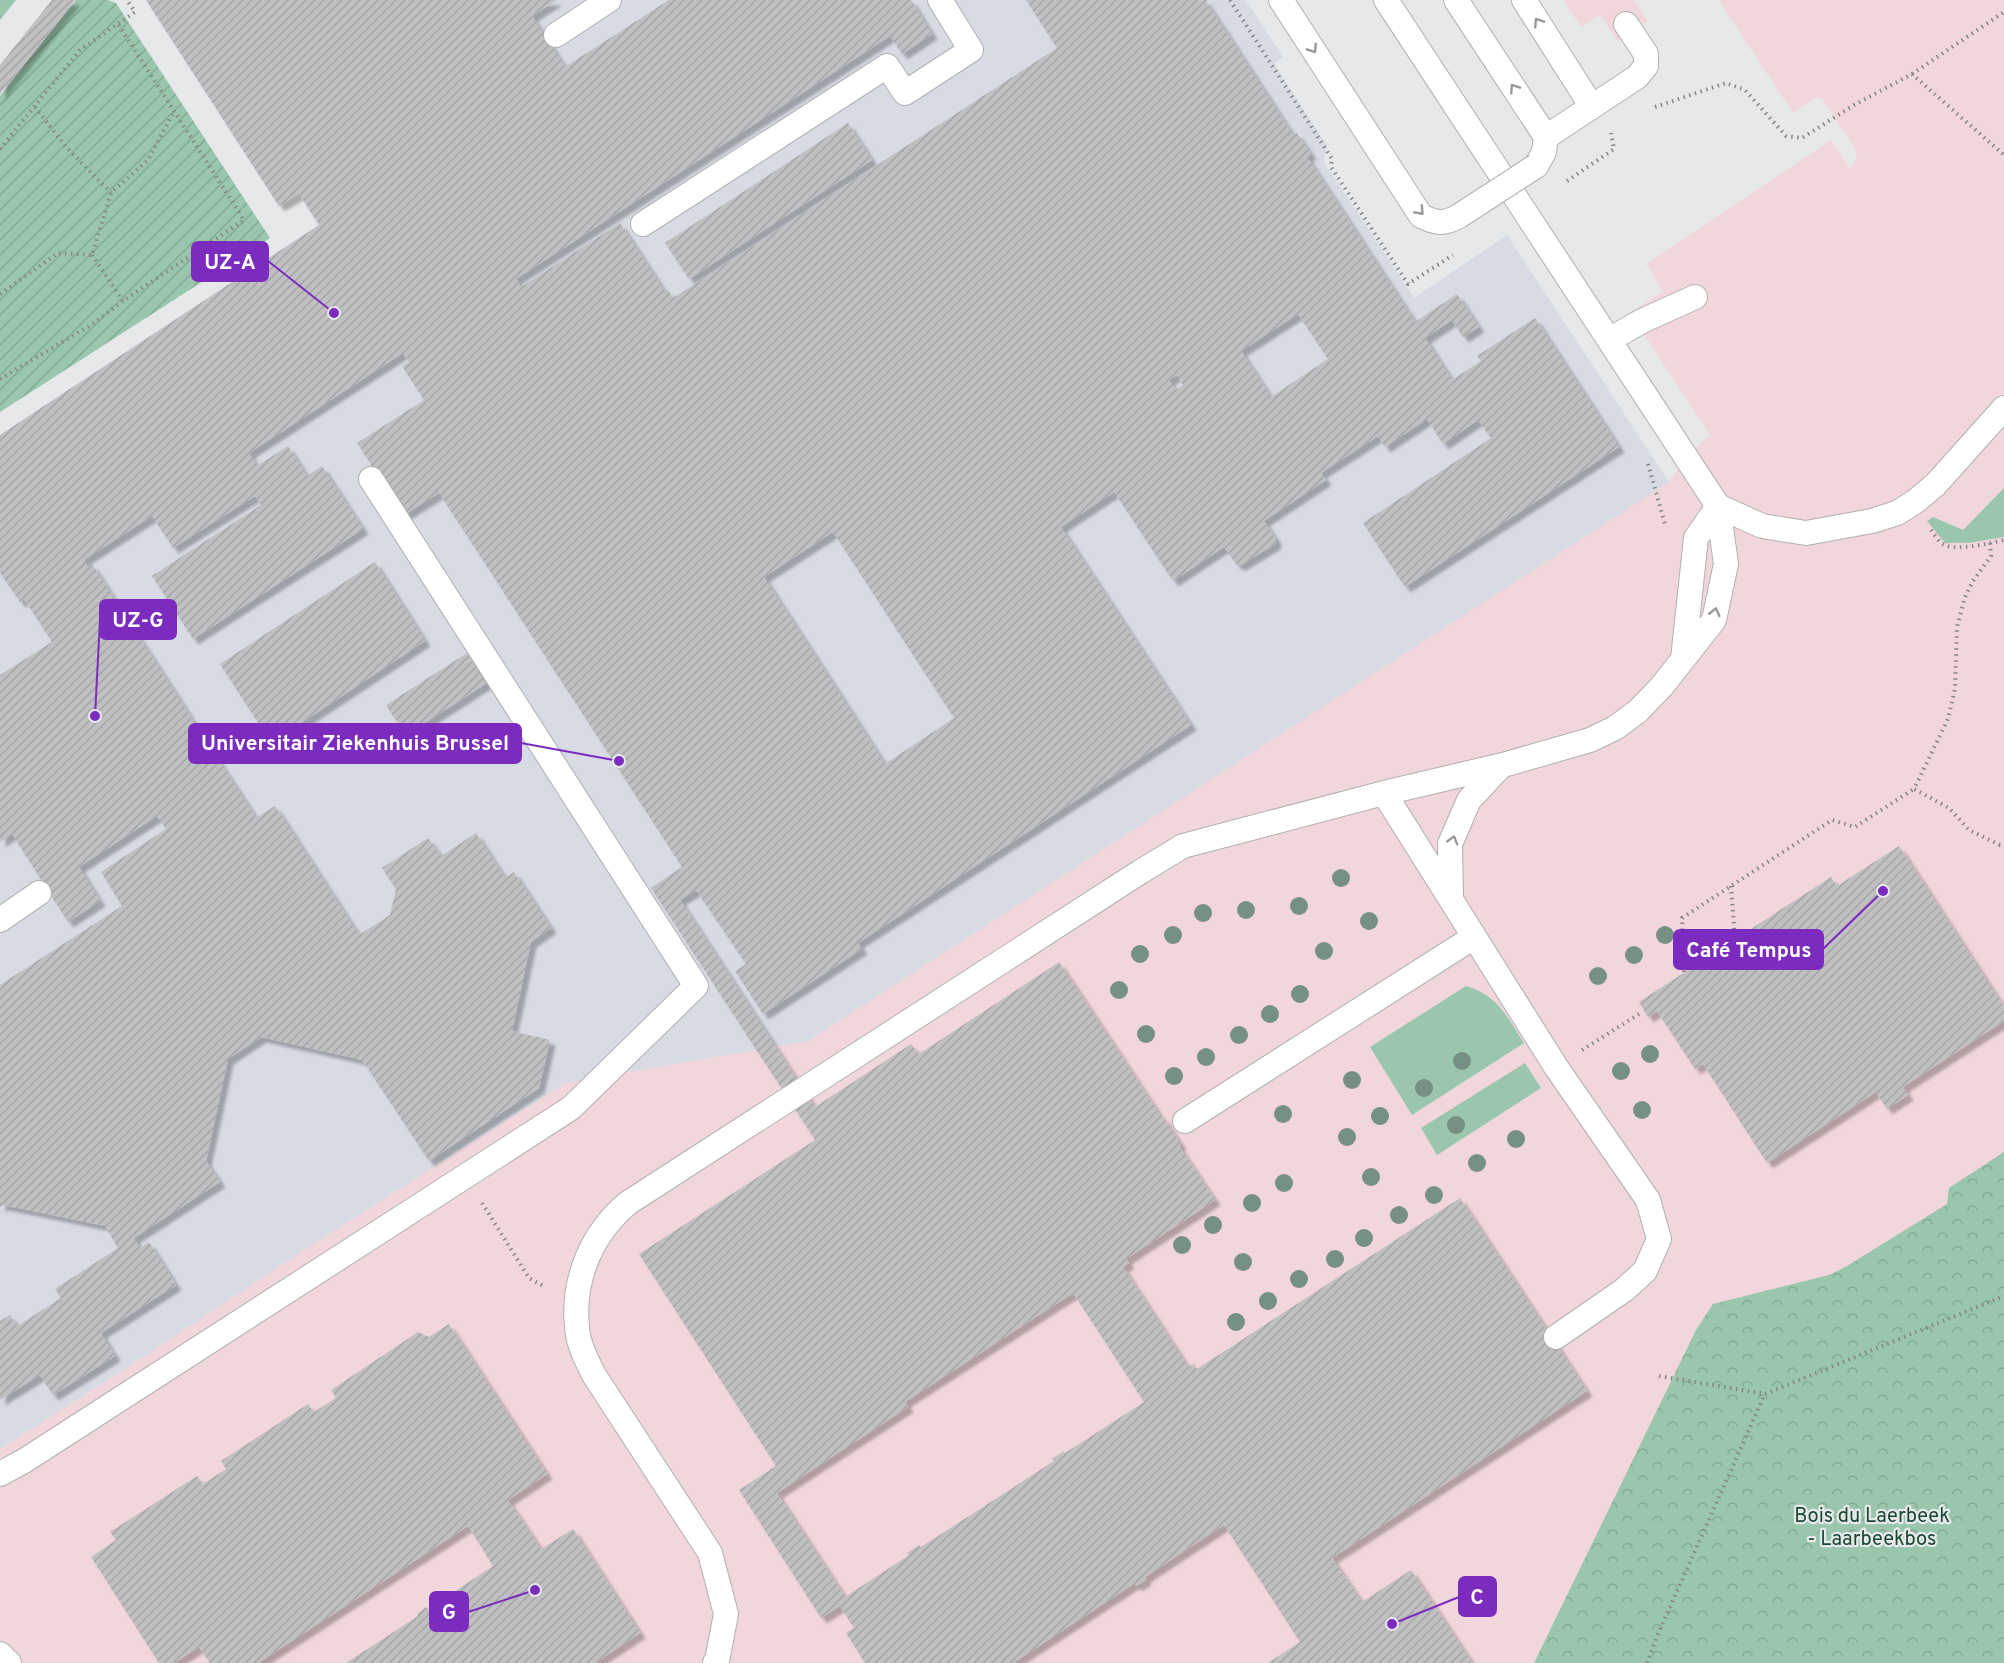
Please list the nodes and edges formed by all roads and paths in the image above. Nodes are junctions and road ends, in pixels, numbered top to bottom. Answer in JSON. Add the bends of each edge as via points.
{"nodes":[{"id":1,"x":127,"y":0,"type":"edge"},
{"id":2,"x":609,"y":0,"type":"edge"},
{"id":3,"x":940,"y":0,"type":"edge"},
{"id":4,"x":1230,"y":0,"type":"edge"},
{"id":5,"x":1281,"y":0,"type":"edge"},
{"id":6,"x":1386,"y":0,"type":"edge"},
{"id":7,"x":1456,"y":0,"type":"edge"},
{"id":8,"x":1524,"y":0,"type":"edge"},
{"id":9,"x":2004,"y":12,"type":"edge"},
{"id":10,"x":118,"y":24,"type":"junction"},
{"id":11,"x":1626,"y":24,"type":"dead end"},
{"id":12,"x":556,"y":35,"type":"dead end"},
{"id":13,"x":1912,"y":74,"type":"junction"},
{"id":14,"x":1592,"y":106,"type":"junction"},
{"id":15,"x":35,"y":107,"type":"junction"},
{"id":16,"x":1653,"y":108,"type":"dead end"},
{"id":17,"x":174,"y":111,"type":"junction"},
{"id":18,"x":1610,"y":127,"type":"dead end"},
{"id":19,"x":1546,"y":137,"type":"junction"},
{"id":20,"x":0,"y":149,"type":"edge"},
{"id":21,"x":2004,"y":154,"type":"edge"},
{"id":22,"x":1560,"y":186,"type":"dead end"},
{"id":23,"x":111,"y":194,"type":"junction"},
{"id":24,"x":643,"y":224,"type":"dead end"},
{"id":25,"x":1455,"y":254,"type":"dead end"},
{"id":26,"x":92,"y":255,"type":"junction"},
{"id":27,"x":0,"y":294,"type":"edge"},
{"id":28,"x":1695,"y":297,"type":"dead end"},
{"id":29,"x":123,"y":301,"type":"junction"},
{"id":30,"x":1609,"y":340,"type":"junction"},
{"id":31,"x":0,"y":379,"type":"edge"},
{"id":32,"x":2004,"y":408,"type":"edge"},
{"id":33,"x":371,"y":479,"type":"dead end"},
{"id":34,"x":1718,"y":506,"type":"junction"},
{"id":35,"x":1927,"y":525,"type":"dead end"},
{"id":36,"x":2004,"y":540,"type":"edge"},
{"id":37,"x":1990,"y":543,"type":"junction"},
{"id":38,"x":1683,"y":659,"type":"junction"},
{"id":39,"x":1503,"y":765,"type":"junction"},
{"id":40,"x":1914,"y":789,"type":"junction"},
{"id":41,"x":1383,"y":793,"type":"junction"},
{"id":42,"x":2004,"y":844,"type":"edge"},
{"id":43,"x":1731,"y":886,"type":"junction"},
{"id":44,"x":39,"y":893,"type":"dead end"},
{"id":45,"x":1451,"y":898,"type":"junction"},
{"id":46,"x":0,"y":920,"type":"edge"},
{"id":47,"x":1474,"y":937,"type":"junction"},
{"id":48,"x":1735,"y":939,"type":"dead end"},
{"id":49,"x":1684,"y":972,"type":"dead end"},
{"id":50,"x":1639,"y":1014,"type":"dead end"},
{"id":51,"x":1556,"y":1067,"type":"junction"},
{"id":52,"x":1185,"y":1121,"type":"dead end"},
{"id":53,"x":464,"y":1176,"type":"junction"},
{"id":54,"x":2004,"y":1296,"type":"edge"},
{"id":55,"x":576,"y":1306,"type":"junction"},
{"id":56,"x":1556,"y":1337,"type":"dead end"},
{"id":57,"x":1659,"y":1376,"type":"dead end"},
{"id":58,"x":1765,"y":1394,"type":"junction"},
{"id":59,"x":0,"y":1474,"type":"edge"},
{"id":60,"x":0,"y":1654,"type":"edge"},
{"id":61,"x":9,"y":1663,"type":"edge"},
{"id":62,"x":715,"y":1663,"type":"edge"},
{"id":63,"x":1647,"y":1663,"type":"edge"}],
"edges":[{"from":1,"to":10,"type":"path","via":[[135,12]]},
{"from":2,"to":12,"type":"lane"},
{"from":3,"to":24,"type":"lane","via":[[971,50],[905,93],[887,66]]},
{"from":4,"to":25,"type":"path","via":[[1408,284]]},
{"from":5,"to":19,"type":"lane","one_way":true,"bridge":true,"via":[[1421,216],[1435,223],[1459,216],[1536,166]]},
{"from":6,"to":30,"type":"lane"},
{"from":19,"to":7,"type":"lane","one_way":true},
{"from":14,"to":8,"type":"lane","one_way":true},
{"from":9,"to":13,"type":"path"},
{"from":10,"to":15,"type":"path","via":[[80,50]]},
{"from":10,"to":17,"type":"path"},
{"from":11,"to":14,"type":"lane","via":[[1646,54],[1646,66],[1637,77]]},
{"from":13,"to":16,"type":"path","via":[[1802,138],[1786,136],[1745,90],[1726,83]]},
{"from":13,"to":21,"type":"path"},
{"from":14,"to":19,"type":"lane"},
{"from":15,"to":20,"type":"path"},
{"from":15,"to":23,"type":"path"},
{"from":17,"to":23,"type":"path","via":[[148,160]]},
{"from":17,"to":29,"type":"path","via":[[244,220]]},
{"from":18,"to":22,"type":"path","via":[[1614,149]]},
{"from":23,"to":26,"type":"path"},
{"from":26,"to":27,"type":"path","via":[[58,253]]},
{"from":26,"to":29,"type":"path"},
{"from":28,"to":30,"type":"lane"},
{"from":29,"to":31,"type":"path","via":[[91,325]]},
{"from":30,"to":34,"type":"lane"},
{"from":32,"to":34,"type":"lane","via":[[1936,484],[1907,508],[1888,516],[1806,533],[1762,526]]},
{"from":33,"to":53,"type":"lane","via":[[696,986],[571,1108]]},
{"from":34,"to":38,"type":"lane","via":[[1696,538]]},
{"from":38,"to":34,"type":"lane","one_way":true,"via":[[1714,620],[1726,564]]},
{"from":35,"to":37,"type":"path","via":[[1947,546]]},
{"from":36,"to":37,"type":"path"},
{"from":37,"to":40,"type":"path","via":[[1990,556],[1965,597],[1948,719]]},
{"from":38,"to":39,"type":"lane","via":[[1638,711],[1615,728],[1590,740]]},
{"from":39,"to":41,"type":"lane"},
{"from":45,"to":39,"type":"lane","one_way":true,"via":[[1450,844],[1469,800]]},
{"from":40,"to":42,"type":"path","via":[[1949,808],[1969,830]]},
{"from":40,"to":43,"type":"path","via":[[1854,826],[1832,820]]},
{"from":41,"to":45,"type":"lane"},
{"from":41,"to":55,"type":"lane","via":[[1183,846],[1140,872],[628,1203],[596,1238],[580,1277]]},
{"from":43,"to":48,"type":"path"},
{"from":43,"to":49,"type":"path","via":[[1682,918]]},
{"from":44,"to":46,"type":"lane"},
{"from":45,"to":47,"type":"lane"},
{"from":47,"to":51,"type":"lane"},
{"from":47,"to":52,"type":"lane"},
{"from":50,"to":51,"type":"path"},
{"from":51,"to":56,"type":"lane","via":[[1648,1200],[1659,1239],[1645,1271]]},
{"from":53,"to":55,"type":"path","via":[[529,1278]]},
{"from":53,"to":59,"type":"lane"},
{"from":54,"to":58,"type":"path"},
{"from":55,"to":62,"type":"lane","via":[[582,1349],[594,1375],[710,1553],[726,1614]]},
{"from":57,"to":58,"type":"path"},
{"from":58,"to":63,"type":"path"},
{"from":60,"to":61,"type":"lane"}]}
